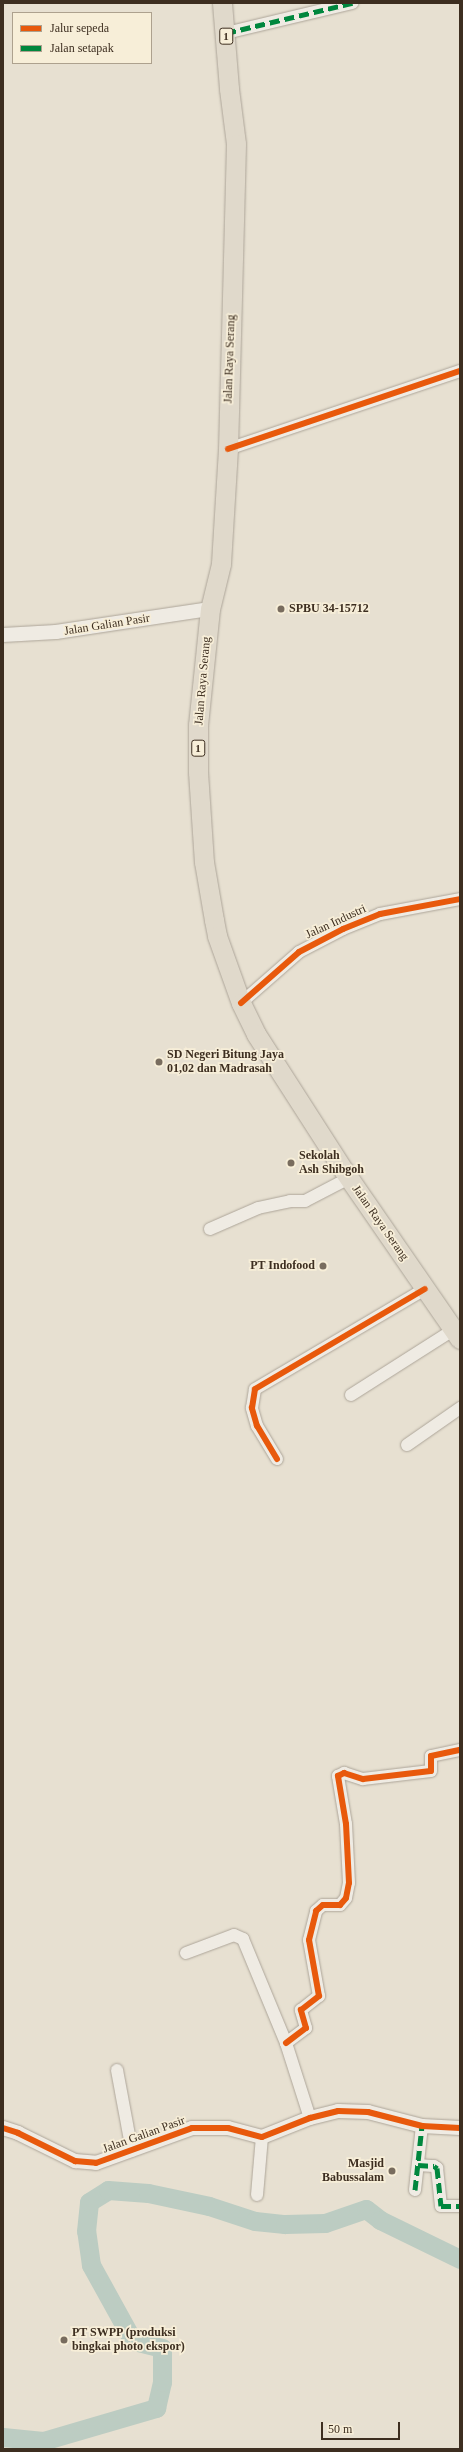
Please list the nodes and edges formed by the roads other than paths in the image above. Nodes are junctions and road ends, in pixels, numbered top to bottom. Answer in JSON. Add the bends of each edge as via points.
{"nodes":[{"id":1,"x":222,"y":3,"type":"edge"},
{"id":2,"x":350,"y":3,"type":"edge"},
{"id":3,"x":226,"y":33,"type":"junction"},
{"id":4,"x":460,"y":371,"type":"edge"},
{"id":5,"x":228,"y":449,"type":"junction"},
{"id":6,"x":210,"y":609,"type":"junction"},
{"id":7,"x":3,"y":635,"type":"edge"},
{"id":8,"x":460,"y":899,"type":"edge"},
{"id":9,"x":241,"y":1004,"type":"junction"},
{"id":10,"x":349,"y":1178,"type":"junction"},
{"id":11,"x":210,"y":1229,"type":"dead end"},
{"id":12,"x":425,"y":1289,"type":"junction"},
{"id":13,"x":457,"y":1335,"type":"edge"},
{"id":14,"x":351,"y":1395,"type":"dead end"},
{"id":15,"x":460,"y":1408,"type":"edge"},
{"id":16,"x":407,"y":1445,"type":"dead end"},
{"id":17,"x":276,"y":1459,"type":"dead end"},
{"id":18,"x":460,"y":1750,"type":"edge"},
{"id":19,"x":186,"y":1953,"type":"dead end"},
{"id":20,"x":286,"y":2043,"type":"junction"},
{"id":21,"x":117,"y":2070,"type":"dead end"},
{"id":22,"x":310,"y":2118,"type":"junction"},
{"id":23,"x":422,"y":2126,"type":"junction"},
{"id":24,"x":3,"y":2128,"type":"edge"},
{"id":25,"x":460,"y":2128,"type":"edge"},
{"id":26,"x":262,"y":2137,"type":"junction"},
{"id":27,"x":132,"y":2151,"type":"junction"},
{"id":28,"x":418,"y":2165,"type":"junction"},
{"id":29,"x":415,"y":2190,"type":"dead end"},
{"id":30,"x":257,"y":2195,"type":"dead end"},
{"id":31,"x":460,"y":2206,"type":"edge"}],
"edges":[{"from":1,"to":3,"type":"highway","name":"Jalan Raya Serang","number":"1"},
{"from":2,"to":3,"type":"street"},
{"from":3,"to":5,"type":"highway","name":"Jalan Raya Serang","number":"1","via":[[229,89],[236,144]]},
{"from":4,"to":5,"type":"street"},
{"from":5,"to":6,"type":"highway","name":"Jalan Raya Serang","number":"1","via":[[221,564]]},
{"from":6,"to":7,"type":"street","name":"Jalan Galian Pasir","via":[[56,632]]},
{"from":6,"to":9,"type":"highway","name":"Jalan Raya Serang","number":"1","via":[[198,725],[198,780],[204,862],[217,936]]},
{"from":8,"to":9,"type":"street","name":"Jalan Industri","via":[[380,914],[343,929],[299,952]]},
{"from":9,"to":10,"type":"highway","name":"Jalan Raya Serang","number":"1","via":[[271,1059]]},
{"from":10,"to":11,"type":"street","via":[[305,1201],[290,1201],[258,1208]]},
{"from":10,"to":12,"type":"highway","name":"Jalan Raya Serang","number":"1"},
{"from":12,"to":13,"type":"highway","name":"Jalan Raya Serang","number":"1"},
{"from":12,"to":17,"type":"street","via":[[255,1389],[252,1408],[257,1426]]},
{"from":13,"to":14,"type":"street"},
{"from":15,"to":16,"type":"street"},
{"from":18,"to":20,"type":"street","via":[[431,1756],[431,1771],[363,1779],[344,1773],[338,1776],[346,1824],[349,1883],[346,1898],[340,1905],[323,1905],[316,1911],[309,1940],[320,1996],[301,2010],[306,2028]]},
{"from":19,"to":20,"type":"street","via":[[239,1935]]},
{"from":20,"to":22,"type":"street"},
{"from":21,"to":27,"type":"street"},
{"from":22,"to":23,"type":"street","via":[[350,2111],[368,2112]]},
{"from":22,"to":26,"type":"street"},
{"from":23,"to":25,"type":"street"},
{"from":23,"to":28,"type":"street"},
{"from":24,"to":27,"type":"street","name":"Jalan Galian Pasir","via":[[75,2161],[96,2163]]},
{"from":26,"to":27,"type":"street","name":"Jalan Galian Pasir","via":[[228,2128],[192,2128]]},
{"from":26,"to":30,"type":"street"},
{"from":28,"to":29,"type":"street"},
{"from":28,"to":31,"type":"street","via":[[437,2168],[441,2206]]}]}
